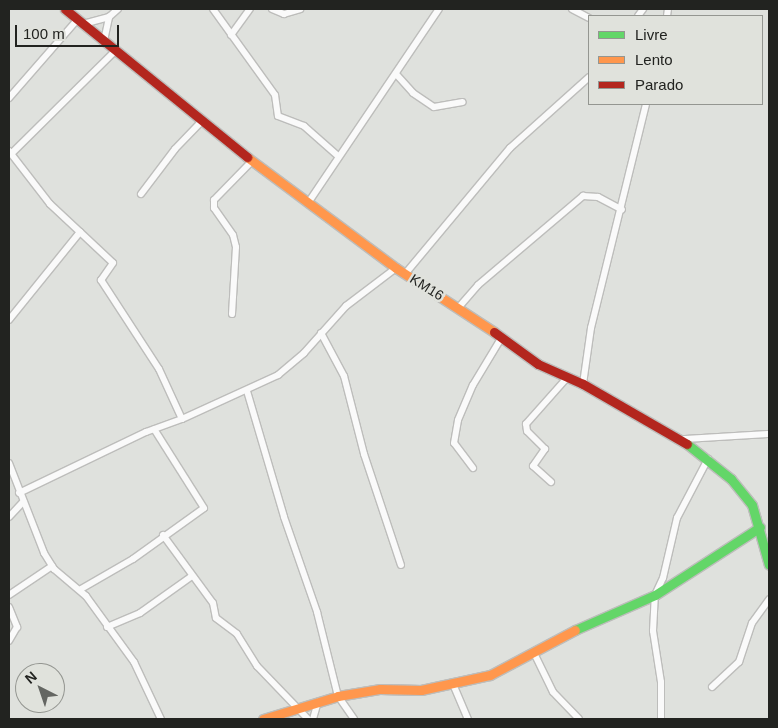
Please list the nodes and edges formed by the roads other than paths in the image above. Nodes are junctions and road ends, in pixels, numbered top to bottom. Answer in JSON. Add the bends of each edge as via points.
{"nodes":[{"id":1,"x":65,"y":9,"type":"edge"},
{"id":2,"x":118,"y":9,"type":"edge"},
{"id":3,"x":213,"y":9,"type":"edge"},
{"id":4,"x":250,"y":9,"type":"edge"},
{"id":5,"x":272,"y":9,"type":"edge"},
{"id":6,"x":300,"y":9,"type":"edge"},
{"id":7,"x":439,"y":9,"type":"edge"},
{"id":8,"x":572,"y":9,"type":"edge"},
{"id":9,"x":582,"y":11,"type":"edge"},
{"id":10,"x":109,"y":17,"type":"junction"},
{"id":11,"x":81,"y":22,"type":"junction"},
{"id":12,"x":231,"y":35,"type":"junction"},
{"id":13,"x":104,"y":40,"type":"junction"},
{"id":14,"x":116,"y":50,"type":"junction"},
{"id":15,"x":396,"y":74,"type":"junction"},
{"id":16,"x":588,"y":78,"type":"edge"},
{"id":17,"x":9,"y":98,"type":"edge"},
{"id":18,"x":463,"y":102,"type":"dead end"},
{"id":19,"x":646,"y":105,"type":"edge"},
{"id":20,"x":202,"y":121,"type":"junction"},
{"id":21,"x":10,"y":153,"type":"edge"},
{"id":22,"x":338,"y":156,"type":"junction"},
{"id":23,"x":252,"y":161,"type":"junction"},
{"id":24,"x":141,"y":194,"type":"dead end"},
{"id":25,"x":308,"y":203,"type":"junction"},
{"id":26,"x":622,"y":210,"type":"junction"},
{"id":27,"x":80,"y":232,"type":"junction"},
{"id":28,"x":396,"y":268,"type":"junction"},
{"id":29,"x":405,"y":274,"type":"junction"},
{"id":30,"x":459,"y":307,"type":"junction"},
{"id":31,"x":232,"y":314,"type":"dead end"},
{"id":32,"x":9,"y":320,"type":"edge"},
{"id":33,"x":321,"y":333,"type":"junction"},
{"id":34,"x":502,"y":337,"type":"junction"},
{"id":35,"x":566,"y":379,"type":"junction"},
{"id":36,"x":583,"y":384,"type":"junction"},
{"id":37,"x":248,"y":391,"type":"junction"},
{"id":38,"x":182,"y":419,"type":"junction"},
{"id":39,"x":154,"y":429,"type":"junction"},
{"id":40,"x":769,"y":434,"type":"edge"},
{"id":41,"x":684,"y":439,"type":"junction"},
{"id":42,"x":708,"y":459,"type":"junction"},
{"id":43,"x":9,"y":464,"type":"edge"},
{"id":44,"x":473,"y":468,"type":"dead end"},
{"id":45,"x":551,"y":482,"type":"dead end"},
{"id":46,"x":20,"y":492,"type":"junction"},
{"id":47,"x":23,"y":502,"type":"junction"},
{"id":48,"x":9,"y":517,"type":"edge"},
{"id":49,"x":760,"y":527,"type":"junction"},
{"id":50,"x":163,"y":535,"type":"junction"},
{"id":51,"x":401,"y":565,"type":"dead end"},
{"id":52,"x":769,"y":565,"type":"edge"},
{"id":53,"x":52,"y":566,"type":"junction"},
{"id":54,"x":192,"y":576,"type":"junction"},
{"id":55,"x":81,"y":589,"type":"junction"},
{"id":56,"x":9,"y":595,"type":"edge"},
{"id":57,"x":655,"y":595,"type":"junction"},
{"id":58,"x":769,"y":600,"type":"edge"},
{"id":59,"x":9,"y":608,"type":"edge"},
{"id":60,"x":107,"y":627,"type":"junction"},
{"id":61,"x":9,"y":641,"type":"edge"},
{"id":62,"x":534,"y":653,"type":"junction"},
{"id":63,"x":453,"y":684,"type":"junction"},
{"id":64,"x":712,"y":687,"type":"dead end"},
{"id":65,"x":338,"y":696,"type":"junction"},
{"id":66,"x":318,"y":702,"type":"junction"},
{"id":67,"x":299,"y":709,"type":"junction"},
{"id":68,"x":161,"y":719,"type":"edge"},
{"id":69,"x":263,"y":719,"type":"edge"},
{"id":70,"x":308,"y":719,"type":"edge"},
{"id":71,"x":314,"y":719,"type":"edge"},
{"id":72,"x":354,"y":719,"type":"edge"},
{"id":73,"x":468,"y":719,"type":"edge"},
{"id":74,"x":579,"y":719,"type":"edge"},
{"id":75,"x":661,"y":719,"type":"edge"}],
"edges":[{"from":1,"to":11,"type":"street","name":"KM16"},
{"from":2,"to":10,"type":"street"},
{"from":3,"to":12,"type":"street"},
{"from":4,"to":12,"type":"street"},
{"from":5,"to":6,"type":"street","via":[[284,14]]},
{"from":7,"to":15,"type":"street"},
{"from":8,"to":9,"type":"street"},
{"from":10,"to":11,"type":"street"},
{"from":10,"to":13,"type":"street"},
{"from":11,"to":13,"type":"street","name":"KM16"},
{"from":11,"to":17,"type":"street"},
{"from":12,"to":22,"type":"street","via":[[275,95],[278,116],[304,126]]},
{"from":13,"to":14,"type":"street","name":"KM16"},
{"from":14,"to":20,"type":"street","name":"KM16"},
{"from":14,"to":21,"type":"street"},
{"from":15,"to":18,"type":"street","via":[[413,93],[434,107]]},
{"from":15,"to":22,"type":"street"},
{"from":16,"to":29,"type":"street","via":[[510,148]]},
{"from":19,"to":26,"type":"street"},
{"from":20,"to":23,"type":"street","name":"KM16"},
{"from":20,"to":24,"type":"street","via":[[175,148]]},
{"from":21,"to":27,"type":"street","via":[[44,196]]},
{"from":22,"to":25,"type":"street"},
{"from":23,"to":25,"type":"street","name":"KM16"},
{"from":23,"to":31,"type":"street","via":[[214,200],[214,208],[233,235],[236,247]]},
{"from":25,"to":28,"type":"street","name":"KM16"},
{"from":26,"to":30,"type":"street","via":[[598,197],[583,196],[478,285]]},
{"from":26,"to":36,"type":"street","via":[[591,328]]},
{"from":27,"to":32,"type":"street"},
{"from":27,"to":38,"type":"street","via":[[113,263],[101,280],[159,368]]},
{"from":28,"to":29,"type":"street","name":"KM16"},
{"from":28,"to":33,"type":"street","via":[[346,306]]},
{"from":29,"to":30,"type":"street","name":"KM16"},
{"from":30,"to":34,"type":"street","name":"KM16"},
{"from":33,"to":37,"type":"street","via":[[292,365]]},
{"from":33,"to":51,"type":"street","via":[[344,376],[364,454]]},
{"from":34,"to":35,"type":"street","name":"KM16","via":[[538,364]]},
{"from":34,"to":44,"type":"street","via":[[473,385],[458,420],[454,444]]},
{"from":35,"to":36,"type":"street","name":"KM16"},
{"from":35,"to":45,"type":"street","via":[[526,424],[527,431],[544,449],[533,466]]},
{"from":36,"to":41,"type":"street","name":"KM16"},
{"from":37,"to":38,"type":"street"},
{"from":37,"to":65,"type":"street","via":[[284,517],[317,612]]},
{"from":38,"to":39,"type":"street"},
{"from":39,"to":46,"type":"street"},
{"from":39,"to":50,"type":"street","via":[[204,508]]},
{"from":40,"to":41,"type":"street"},
{"from":41,"to":42,"type":"street","name":"KM16"},
{"from":42,"to":49,"type":"street","name":"KM16","via":[[743,492]]},
{"from":42,"to":57,"type":"street","via":[[681,509],[663,578]]},
{"from":43,"to":46,"type":"street"},
{"from":46,"to":47,"type":"street"},
{"from":47,"to":48,"type":"street"},
{"from":47,"to":53,"type":"street","via":[[36,538]]},
{"from":49,"to":52,"type":"street","name":"KM16"},
{"from":49,"to":57,"type":"street"},
{"from":50,"to":54,"type":"street"},
{"from":50,"to":55,"type":"street","via":[[133,559]]},
{"from":53,"to":55,"type":"street"},
{"from":53,"to":56,"type":"street"},
{"from":54,"to":60,"type":"street","via":[[140,613]]},
{"from":54,"to":67,"type":"street","via":[[213,603],[216,618],[237,634],[257,666]]},
{"from":55,"to":60,"type":"street"},
{"from":57,"to":62,"type":"street","via":[[581,626]]},
{"from":57,"to":75,"type":"street","via":[[653,631]]},
{"from":58,"to":64,"type":"street","via":[[752,623],[739,662]]},
{"from":59,"to":61,"type":"street","via":[[17,627]]},
{"from":60,"to":68,"type":"street","via":[[134,662]]},
{"from":62,"to":63,"type":"street","via":[[490,675]]},
{"from":62,"to":74,"type":"street","via":[[553,692]]},
{"from":63,"to":65,"type":"street","via":[[420,690],[380,689]]},
{"from":63,"to":73,"type":"street"},
{"from":65,"to":66,"type":"street"},
{"from":65,"to":72,"type":"street"},
{"from":66,"to":67,"type":"street"},
{"from":66,"to":71,"type":"street"},
{"from":67,"to":69,"type":"street"},
{"from":67,"to":70,"type":"street"}]}
